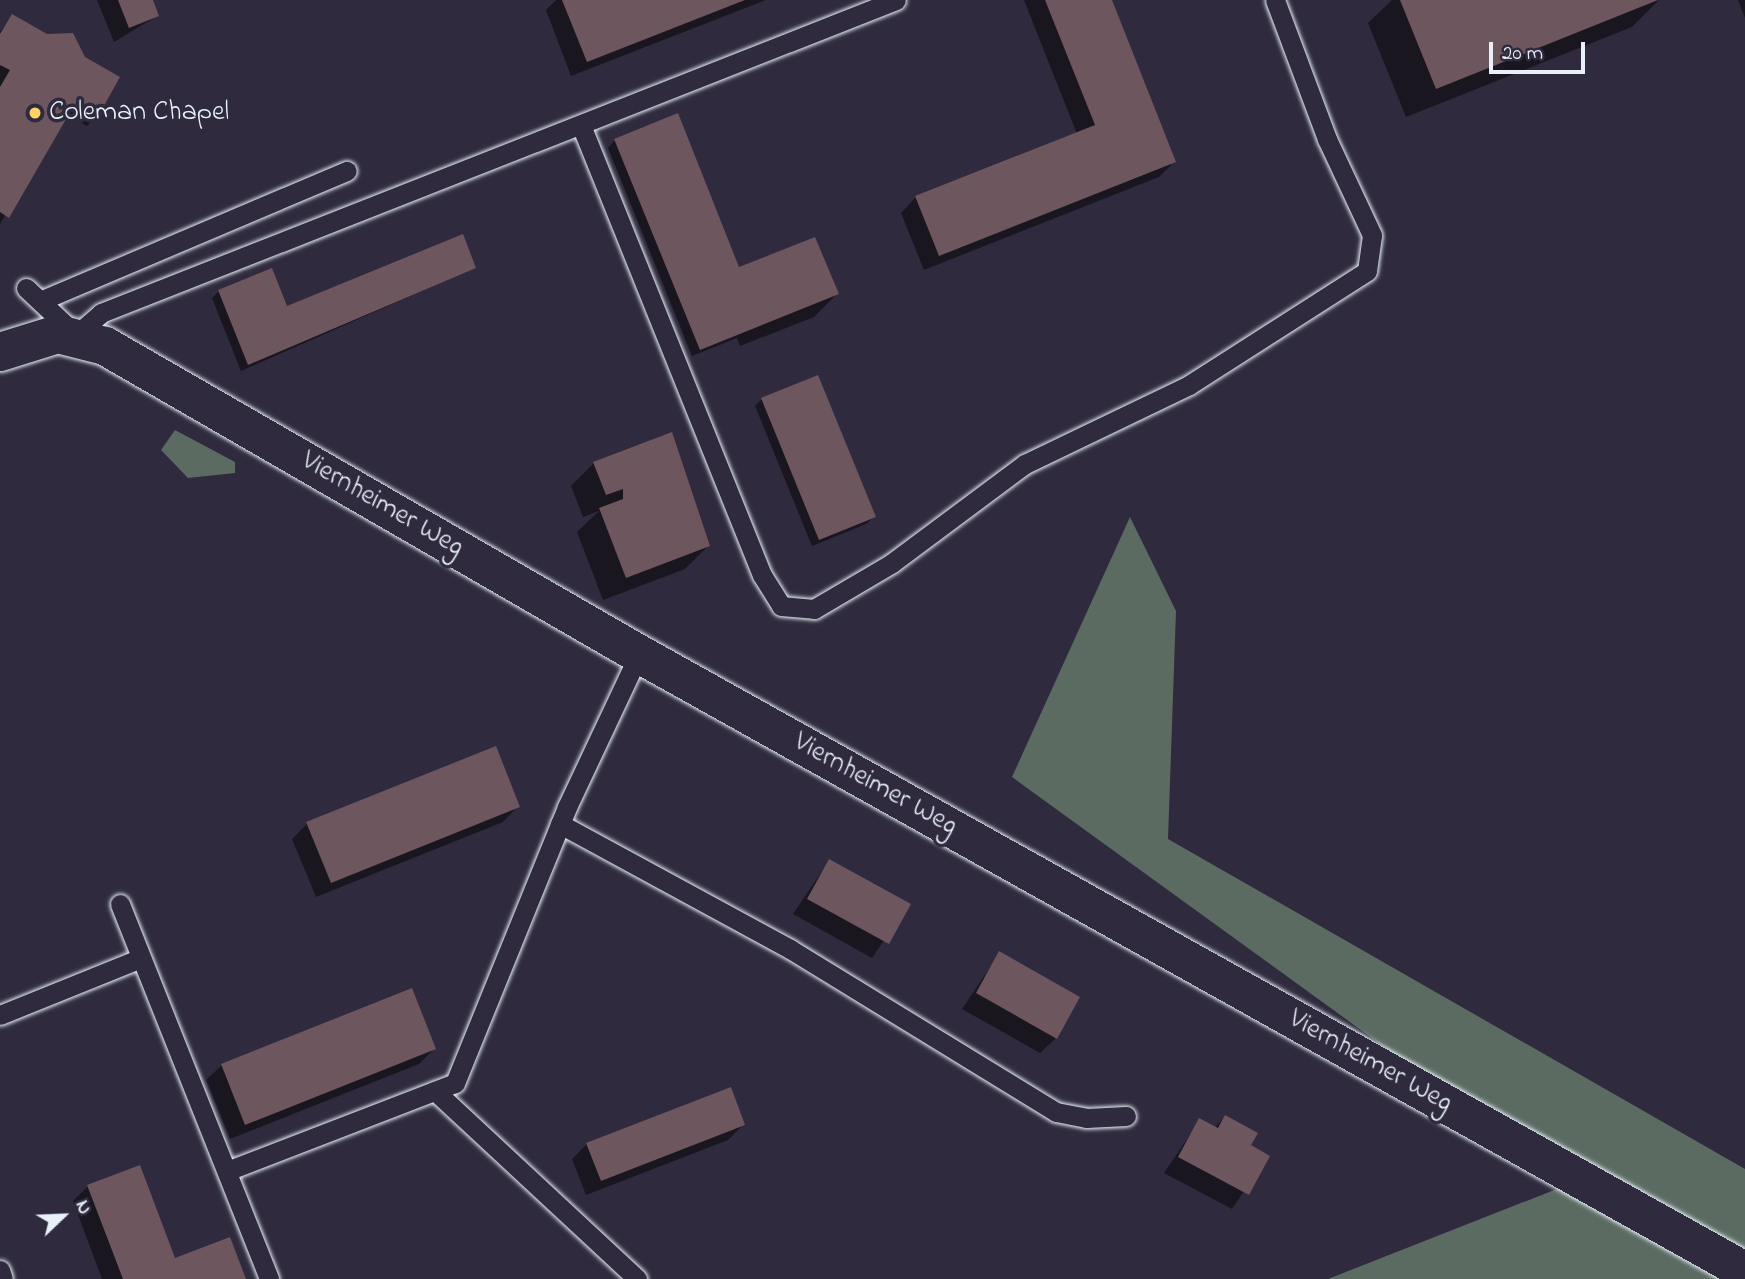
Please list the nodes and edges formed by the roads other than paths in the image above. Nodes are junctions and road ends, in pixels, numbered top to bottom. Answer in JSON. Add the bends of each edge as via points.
{"nodes":[{"id":1,"x":895,"y":0,"type":"edge"},
{"id":2,"x":1275,"y":0,"type":"edge"},
{"id":3,"x":581,"y":125,"type":"junction"},
{"id":4,"x":348,"y":171,"type":"dead end"},
{"id":5,"x":76,"y":335,"type":"junction"},
{"id":6,"x":0,"y":352,"type":"edge"},
{"id":7,"x":639,"y":653,"type":"junction"},
{"id":8,"x":560,"y":824,"type":"junction"},
{"id":9,"x":120,"y":904,"type":"dead end"},
{"id":10,"x":141,"y":958,"type":"junction"},
{"id":11,"x":0,"y":1015,"type":"edge"},
{"id":12,"x":435,"y":1091,"type":"junction"},
{"id":13,"x":1126,"y":1116,"type":"dead end"},
{"id":14,"x":227,"y":1171,"type":"junction"},
{"id":15,"x":0,"y":1270,"type":"edge"},
{"id":16,"x":1745,"y":1271,"type":"edge"},
{"id":17,"x":4,"y":1279,"type":"edge"},
{"id":18,"x":269,"y":1279,"type":"edge"},
{"id":19,"x":637,"y":1279,"type":"edge"}],
"edges":[{"from":1,"to":3,"type":"lane"},
{"from":2,"to":3,"type":"lane","via":[[1327,139],[1372,234],[1367,271],[1189,385],[1026,464],[892,563],[814,609],[781,606],[762,575]]},
{"from":3,"to":5,"type":"lane","via":[[101,313]]},
{"from":4,"to":5,"type":"lane","via":[[33,295]]},
{"from":5,"to":6,"type":"street","name":"Viernheimer Weg","via":[[40,337]]},
{"from":5,"to":7,"type":"street","name":"Viernheimer Weg","via":[[105,346]]},
{"from":7,"to":8,"type":"lane"},
{"from":7,"to":16,"type":"street","name":"Viernheimer Weg"},
{"from":8,"to":12,"type":"lane","via":[[455,1083]]},
{"from":8,"to":13,"type":"lane","via":[[790,949],[1056,1112],[1086,1118]]},
{"from":9,"to":10,"type":"lane"},
{"from":10,"to":11,"type":"lane"},
{"from":10,"to":14,"type":"lane"},
{"from":12,"to":14,"type":"lane"},
{"from":12,"to":19,"type":"lane"},
{"from":14,"to":18,"type":"lane"},
{"from":15,"to":17,"type":"lane"}]}
